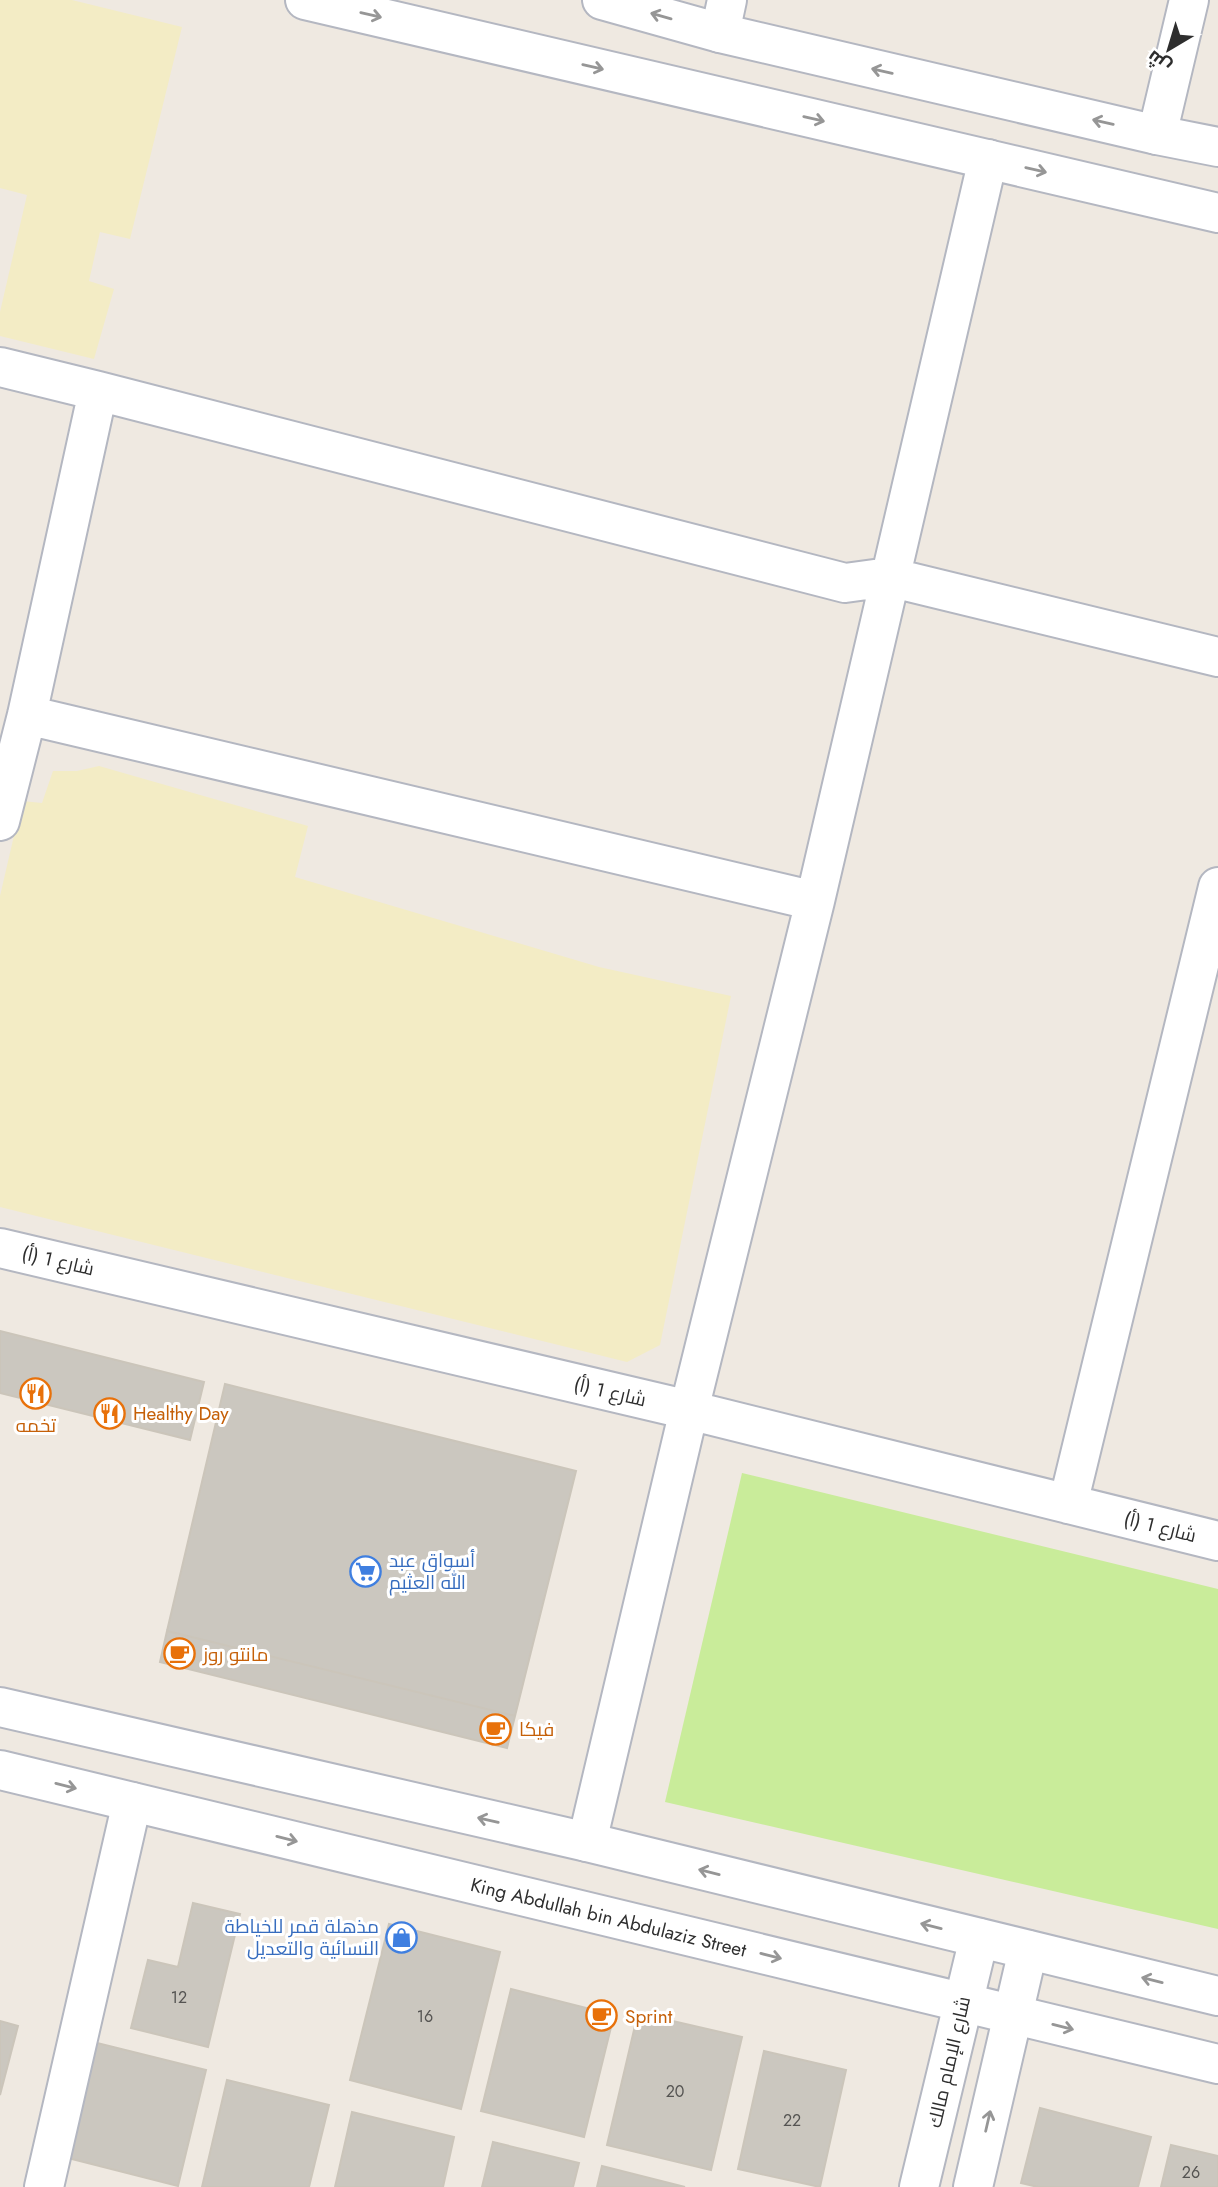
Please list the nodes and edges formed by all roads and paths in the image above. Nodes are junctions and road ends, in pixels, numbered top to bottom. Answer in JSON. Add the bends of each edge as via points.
{"nodes":[{"id":1,"x":305,"y":0,"type":"edge"},
{"id":2,"x":602,"y":0,"type":"edge"},
{"id":3,"x":1189,"y":0,"type":"edge"},
{"id":4,"x":723,"y":16,"type":"edge"},
{"id":5,"x":1157,"y":135,"type":"junction"},
{"id":6,"x":1218,"y":147,"type":"edge"},
{"id":7,"x":988,"y":159,"type":"junction"},
{"id":8,"x":1218,"y":213,"type":"edge"},
{"id":9,"x":0,"y":367,"type":"edge"},
{"id":10,"x":99,"y":391,"type":"junction"},
{"id":11,"x":889,"y":577,"type":"junction"},
{"id":12,"x":1218,"y":657,"type":"edge"},
{"id":13,"x":27,"y":715,"type":"junction"},
{"id":14,"x":0,"y":821,"type":"edge"},
{"id":15,"x":1218,"y":887,"type":"edge"},
{"id":16,"x":815,"y":901,"type":"junction"},
{"id":17,"x":0,"y":1248,"type":"edge"},
{"id":18,"x":689,"y":1410,"type":"junction"},
{"id":19,"x":1068,"y":1504,"type":"junction"},
{"id":20,"x":1218,"y":1541,"type":"edge"},
{"id":21,"x":0,"y":1707,"type":"edge"},
{"id":22,"x":0,"y":1770,"type":"edge"},
{"id":23,"x":132,"y":1802,"type":"junction"},
{"id":24,"x":587,"y":1842,"type":"junction"},
{"id":25,"x":979,"y":1938,"type":"junction"},
{"id":26,"x":1028,"y":1950,"type":"junction"},
{"id":27,"x":1218,"y":1996,"type":"edge"},
{"id":28,"x":963,"y":2003,"type":"junction"},
{"id":29,"x":1014,"y":2015,"type":"junction"},
{"id":30,"x":1218,"y":2064,"type":"edge"},
{"id":31,"x":44,"y":2187,"type":"edge"},
{"id":32,"x":919,"y":2187,"type":"edge"},
{"id":33,"x":972,"y":2187,"type":"edge"}],
"edges":[{"from":1,"to":7,"type":"street","one_way":true},
{"from":4,"to":2,"type":"street","one_way":true},
{"from":3,"to":5,"type":"street"},
{"from":5,"to":4,"type":"street","one_way":true},
{"from":5,"to":6,"type":"street"},
{"from":7,"to":8,"type":"street","one_way":true},
{"from":7,"to":11,"type":"street"},
{"from":9,"to":10,"type":"street"},
{"from":10,"to":11,"type":"street","via":[[845,583]]},
{"from":10,"to":13,"type":"street"},
{"from":11,"to":12,"type":"street"},
{"from":11,"to":16,"type":"street"},
{"from":13,"to":14,"type":"street"},
{"from":13,"to":16,"type":"street"},
{"from":15,"to":19,"type":"street"},
{"from":16,"to":18,"type":"street"},
{"from":17,"to":18,"type":"street","name":"شارع 1 (أ)"},
{"from":18,"to":19,"type":"street","name":"شارع 1 (أ)"},
{"from":18,"to":24,"type":"street"},
{"from":19,"to":20,"type":"street","name":"شارع 1 (أ)"},
{"from":24,"to":21,"type":"street","one_way":true},
{"from":22,"to":23,"type":"street","name":"King Abdullah bin Abdulaziz Street","one_way":true},
{"from":23,"to":28,"type":"street","name":"King Abdullah bin Abdulaziz Street","one_way":true},
{"from":23,"to":31,"type":"street"},
{"from":25,"to":24,"type":"street","one_way":true},
{"from":25,"to":26,"type":"street"},
{"from":25,"to":28,"type":"street","name":"شارع الإمام مالك"},
{"from":27,"to":26,"type":"street","one_way":true},
{"from":26,"to":29,"type":"street"},
{"from":28,"to":29,"type":"street","name":"King Abdullah bin Abdulaziz Street"},
{"from":28,"to":32,"type":"street","name":"شارع الإمام مالك"},
{"from":29,"to":30,"type":"street","name":"King Abdullah bin Abdulaziz Street","one_way":true},
{"from":33,"to":29,"type":"street","one_way":true}]}
